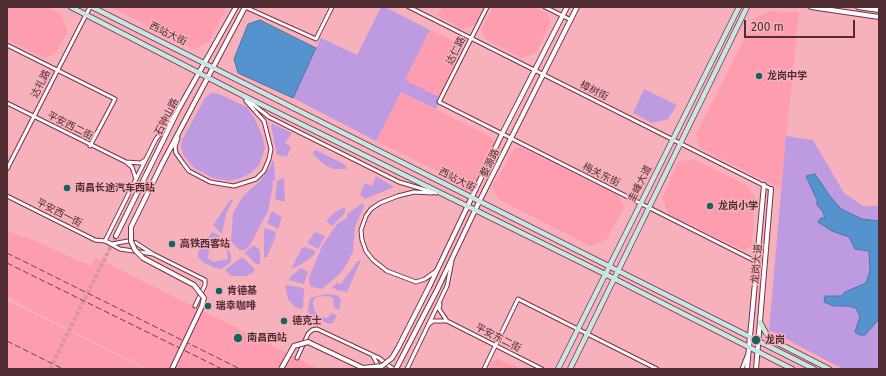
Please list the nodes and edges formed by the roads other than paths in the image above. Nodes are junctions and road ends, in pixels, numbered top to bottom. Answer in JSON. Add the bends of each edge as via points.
{"nodes":[{"id":1,"x":71,"y":7,"type":"edge"},
{"id":2,"x":91,"y":7,"type":"edge"},
{"id":3,"x":236,"y":7,"type":"edge"},
{"id":4,"x":245,"y":7,"type":"edge"},
{"id":5,"x":332,"y":7,"type":"edge"},
{"id":6,"x":409,"y":7,"type":"edge"},
{"id":7,"x":487,"y":7,"type":"edge"},
{"id":8,"x":545,"y":7,"type":"edge"},
{"id":9,"x":567,"y":7,"type":"edge"},
{"id":10,"x":577,"y":7,"type":"edge"},
{"id":11,"x":739,"y":7,"type":"edge"},
{"id":12,"x":747,"y":7,"type":"edge"},
{"id":13,"x":811,"y":7,"type":"edge"},
{"id":14,"x":858,"y":7,"type":"edge"},
{"id":15,"x":879,"y":10,"type":"edge"},
{"id":16,"x":86,"y":14,"type":"junction"},
{"id":17,"x":562,"y":16,"type":"junction"},
{"id":18,"x":879,"y":17,"type":"edge"},
{"id":19,"x":571,"y":20,"type":"junction"},
{"id":20,"x":471,"y":39,"type":"junction"},
{"id":21,"x":7,"y":45,"type":"edge"},
{"id":22,"x":206,"y":63,"type":"junction"},
{"id":23,"x":214,"y":68,"type":"junction"},
{"id":24,"x":57,"y":70,"type":"junction"},
{"id":25,"x":534,"y":70,"type":"junction"},
{"id":26,"x":200,"y":73,"type":"junction"},
{"id":27,"x":543,"y":75,"type":"junction"},
{"id":28,"x":208,"y":78,"type":"junction"},
{"id":29,"x":240,"y":94,"type":"junction"},
{"id":30,"x":439,"y":102,"type":"joint"},
{"id":31,"x":7,"y":103,"type":"edge"},
{"id":32,"x":178,"y":110,"type":"junction"},
{"id":33,"x":34,"y":116,"type":"junction"},
{"id":34,"x":502,"y":134,"type":"junction"},
{"id":35,"x":178,"y":135,"type":"junction"},
{"id":36,"x":511,"y":138,"type":"junction"},
{"id":37,"x":672,"y":139,"type":"junction"},
{"id":38,"x":681,"y":144,"type":"junction"},
{"id":39,"x":90,"y":146,"type":"junction"},
{"id":40,"x":146,"y":159,"type":"junction"},
{"id":41,"x":126,"y":162,"type":"junction"},
{"id":42,"x":7,"y":169,"type":"edge"},
{"id":43,"x":136,"y":179,"type":"junction"},
{"id":44,"x":764,"y":185,"type":"junction"},
{"id":45,"x":771,"y":189,"type":"joint"},
{"id":46,"x":438,"y":193,"type":"junction"},
{"id":47,"x":7,"y":196,"type":"edge"},
{"id":48,"x":472,"y":198,"type":"junction"},
{"id":49,"x":479,"y":202,"type":"junction"},
{"id":50,"x":640,"y":203,"type":"junction"},
{"id":51,"x":467,"y":207,"type":"junction"},
{"id":52,"x":650,"y":208,"type":"junction"},
{"id":53,"x":476,"y":212,"type":"junction"},
{"id":54,"x":116,"y":236,"type":"tunnel mouth"},
{"id":55,"x":104,"y":241,"type":"junction"},
{"id":56,"x":153,"y":254,"type":"junction"},
{"id":57,"x":452,"y":260,"type":"junction"},
{"id":58,"x":757,"y":262,"type":"junction"},
{"id":59,"x":609,"y":266,"type":"junction"},
{"id":60,"x":618,"y":270,"type":"junction"},
{"id":61,"x":436,"y":271,"type":"junction"},
{"id":62,"x":605,"y":274,"type":"junction"},
{"id":63,"x":614,"y":278,"type":"junction"},
{"id":64,"x":440,"y":300,"type":"junction"},
{"id":65,"x":194,"y":306,"type":"dead end"},
{"id":66,"x":447,"y":321,"type":"junction"},
{"id":67,"x":760,"y":322,"type":"junction"},
{"id":68,"x":428,"y":326,"type":"junction"},
{"id":69,"x":578,"y":329,"type":"junction"},
{"id":70,"x":587,"y":334,"type":"junction"},
{"id":71,"x":749,"y":336,"type":"junction"},
{"id":72,"x":758,"y":341,"type":"junction"},
{"id":73,"x":496,"y":345,"type":"junction"},
{"id":74,"x":748,"y":347,"type":"junction"},
{"id":75,"x":757,"y":352,"type":"junction"},
{"id":76,"x":747,"y":354,"type":"junction"},
{"id":77,"x":373,"y":356,"type":"junction"},
{"id":78,"x":297,"y":358,"type":"dead end"},
{"id":79,"x":172,"y":369,"type":"edge"},
{"id":80,"x":281,"y":369,"type":"edge"},
{"id":81,"x":380,"y":369,"type":"edge"},
{"id":82,"x":394,"y":369,"type":"edge"},
{"id":83,"x":407,"y":369,"type":"edge"},
{"id":84,"x":484,"y":369,"type":"edge"},
{"id":85,"x":542,"y":369,"type":"edge"},
{"id":86,"x":558,"y":369,"type":"edge"},
{"id":87,"x":570,"y":369,"type":"edge"},
{"id":88,"x":657,"y":369,"type":"edge"},
{"id":89,"x":742,"y":369,"type":"edge"},
{"id":90,"x":747,"y":369,"type":"edge"},
{"id":91,"x":757,"y":369,"type":"edge"},
{"id":92,"x":792,"y":369,"type":"edge"},
{"id":93,"x":814,"y":369,"type":"edge"},
{"id":94,"x":829,"y":369,"type":"edge"}],
"edges":[{"from":1,"to":16,"type":"main road","name":"西站大街"},
{"from":2,"to":16,"type":"street","name":"达礼路"},
{"from":2,"to":22,"type":"main road","name":"西站大街"},
{"from":3,"to":22,"type":"street","name":"石钟山路"},
{"from":4,"to":5,"type":"street","via":[[316,39]]},
{"from":4,"to":23,"type":"street","name":"石钟山路"},
{"from":6,"to":20,"type":"street","name":"樟树街"},
{"from":7,"to":20,"type":"street","name":"达仁路"},
{"from":8,"to":17,"type":"street"},
{"from":9,"to":17,"type":"street","name":"婺源路"},
{"from":10,"to":19,"type":"street","name":"婺源路"},
{"from":11,"to":37,"type":"main road","name":"圭峰大道"},
{"from":12,"to":38,"type":"main road","name":"圭峰大道"},
{"from":13,"to":18,"type":"street"},
{"from":14,"to":15,"type":"street"},
{"from":16,"to":24,"type":"street","name":"达礼路"},
{"from":16,"to":26,"type":"main road","name":"西站大街"},
{"from":17,"to":19,"type":"street"},
{"from":17,"to":25,"type":"street","name":"婺源路"},
{"from":19,"to":27,"type":"street","name":"婺源路"},
{"from":20,"to":25,"type":"street","name":"樟树街"},
{"from":20,"to":30,"type":"street","name":"达仁路"},
{"from":21,"to":24,"type":"street"},
{"from":22,"to":23,"type":"main road","name":"西站大街"},
{"from":22,"to":26,"type":"street","name":"石钟山路"},
{"from":23,"to":28,"type":"street","name":"石钟山路"},
{"from":23,"to":48,"type":"main road","name":"西站大街"},
{"from":24,"to":33,"type":"street","name":"达礼路"},
{"from":24,"to":39,"type":"street","via":[[115,99]]},
{"from":25,"to":27,"type":"street","name":"樟树街"},
{"from":25,"to":34,"type":"street","name":"婺源路"},
{"from":26,"to":28,"type":"main road","name":"西站大街"},
{"from":26,"to":32,"type":"street","name":"石钟山路"},
{"from":27,"to":36,"type":"street","name":"婺源路"},
{"from":27,"to":37,"type":"street","name":"樟树街"},
{"from":28,"to":29,"type":"main road","name":"西站大街"},
{"from":28,"to":35,"type":"street","name":"石钟山路"},
{"from":29,"to":35,"type":"street","via":[[264,121],[271,149],[264,171],[256,179],[225,186],[210,182],[189,171],[176,153]]},
{"from":29,"to":46,"type":"main road","name":"西站大街"},
{"from":29,"to":46,"type":"street","via":[[269,117],[289,128],[399,182]]},
{"from":30,"to":34,"type":"street","name":"梅关东街"},
{"from":31,"to":33,"type":"street","name":"平安西二街"},
{"from":32,"to":40,"type":"street","via":[[156,139]]},
{"from":32,"to":54,"type":"street","name":"石钟山路"},
{"from":33,"to":39,"type":"street","name":"平安西二街"},
{"from":33,"to":42,"type":"street","name":"达礼路"},
{"from":34,"to":36,"type":"street","name":"梅关东街"},
{"from":34,"to":48,"type":"street","name":"婺源路"},
{"from":35,"to":79,"type":"street","bridge":true,"via":[[131,227],[131,241],[143,258],[194,285],[204,298]]},
{"from":36,"to":49,"type":"street","name":"婺源路"},
{"from":36,"to":50,"type":"street","name":"梅关东街"},
{"from":37,"to":38,"type":"street","name":"樟树街"},
{"from":37,"to":50,"type":"main road","name":"圭峰大道"},
{"from":38,"to":44,"type":"street","name":"樟树街"},
{"from":38,"to":52,"type":"main road","name":"圭峰大道"},
{"from":39,"to":41,"type":"street","name":"平安西二街"},
{"from":40,"to":41,"type":"street","via":[[141,163]]},
{"from":40,"to":43,"type":"street"},
{"from":41,"to":43,"type":"street","via":[[132,168]]},
{"from":43,"to":55,"type":"street"},
{"from":44,"to":45,"type":"street","name":"樟树街"},
{"from":44,"to":58,"type":"street","name":"龙岗大道"},
{"from":45,"to":67,"type":"street","name":"龙岗大道"},
{"from":46,"to":51,"type":"main road","name":"西站大街"},
{"from":46,"to":61,"type":"street","via":[[414,192],[380,203],[366,216],[361,230],[366,251],[387,270],[416,282]]},
{"from":47,"to":55,"type":"street","name":"平安西一街","via":[[94,240]]},
{"from":48,"to":49,"type":"main road","name":"西站大街"},
{"from":48,"to":51,"type":"street","name":"婺源路"},
{"from":49,"to":53,"type":"street","name":"婺源路"},
{"from":49,"to":59,"type":"main road","name":"西站大街"},
{"from":50,"to":52,"type":"street","name":"梅关东街"},
{"from":50,"to":59,"type":"main road","name":"圭峰大道"},
{"from":51,"to":53,"type":"main road","name":"西站大街"},
{"from":51,"to":61,"type":"street","name":"婺源路"},
{"from":52,"to":58,"type":"street","name":"梅关东街"},
{"from":52,"to":60,"type":"main road","name":"圭峰大道"},
{"from":53,"to":57,"type":"street","name":"婺源路"},
{"from":53,"to":62,"type":"main road","name":"西站大街"},
{"from":55,"to":56,"type":"street","via":[[120,249]]},
{"from":55,"to":56,"type":"street","via":[[112,244],[136,243]]},
{"from":56,"to":65,"type":"street","via":[[205,280]]},
{"from":57,"to":64,"type":"street","via":[[447,286]]},
{"from":57,"to":82,"type":"street","name":"婺源路"},
{"from":58,"to":71,"type":"street","name":"龙岗大道"},
{"from":59,"to":60,"type":"main road","name":"西站大街"},
{"from":59,"to":62,"type":"main road","name":"圭峰大道"},
{"from":60,"to":63,"type":"main road","name":"圭峰大道"},
{"from":60,"to":71,"type":"main road","name":"西站大街"},
{"from":61,"to":80,"type":"street","name":"婺源路","bridge":true,"via":[[398,348],[392,358],[382,366],[363,368],[308,342],[294,346]]},
{"from":62,"to":63,"type":"main road","name":"西站大街"},
{"from":62,"to":69,"type":"main road","name":"圭峰大道"},
{"from":63,"to":70,"type":"main road","name":"圭峰大道"},
{"from":63,"to":74,"type":"main road","name":"西站大街"},
{"from":64,"to":66,"type":"street","via":[[439,309]]},
{"from":64,"to":68,"type":"street"},
{"from":66,"to":68,"type":"street","via":[[433,322]]},
{"from":66,"to":73,"type":"street","name":"平安东二街"},
{"from":67,"to":72,"type":"street","name":"龙岗大道"},
{"from":67,"to":94,"type":"main road","via":[[774,341]]},
{"from":68,"to":83,"type":"street"},
{"from":69,"to":70,"type":"street"},
{"from":69,"to":73,"type":"street","via":[[518,299]]},
{"from":69,"to":86,"type":"main road","name":"圭峰大道"},
{"from":70,"to":87,"type":"main road","name":"圭峰大道"},
{"from":70,"to":88,"type":"street"},
{"from":71,"to":72,"type":"main road","name":"西站大街"},
{"from":71,"to":74,"type":"street","name":"龙岗大道"},
{"from":72,"to":75,"type":"street","name":"龙岗大道"},
{"from":72,"to":93,"type":"main road","name":"西站大街"},
{"from":73,"to":84,"type":"street"},
{"from":73,"to":85,"type":"street","name":"平安东二街"},
{"from":74,"to":75,"type":"main road","name":"西站大街"},
{"from":74,"to":76,"type":"street","name":"龙岗大道"},
{"from":75,"to":91,"type":"street","name":"龙岗大道"},
{"from":75,"to":92,"type":"main road","name":"西站大街"},
{"from":76,"to":89,"type":"street"},
{"from":76,"to":90,"type":"street","name":"龙岗大道"},
{"from":77,"to":78,"type":"street","via":[[317,329],[308,334]]},
{"from":77,"to":81,"type":"street"},
{"from":77,"to":82,"type":"street"}]}
